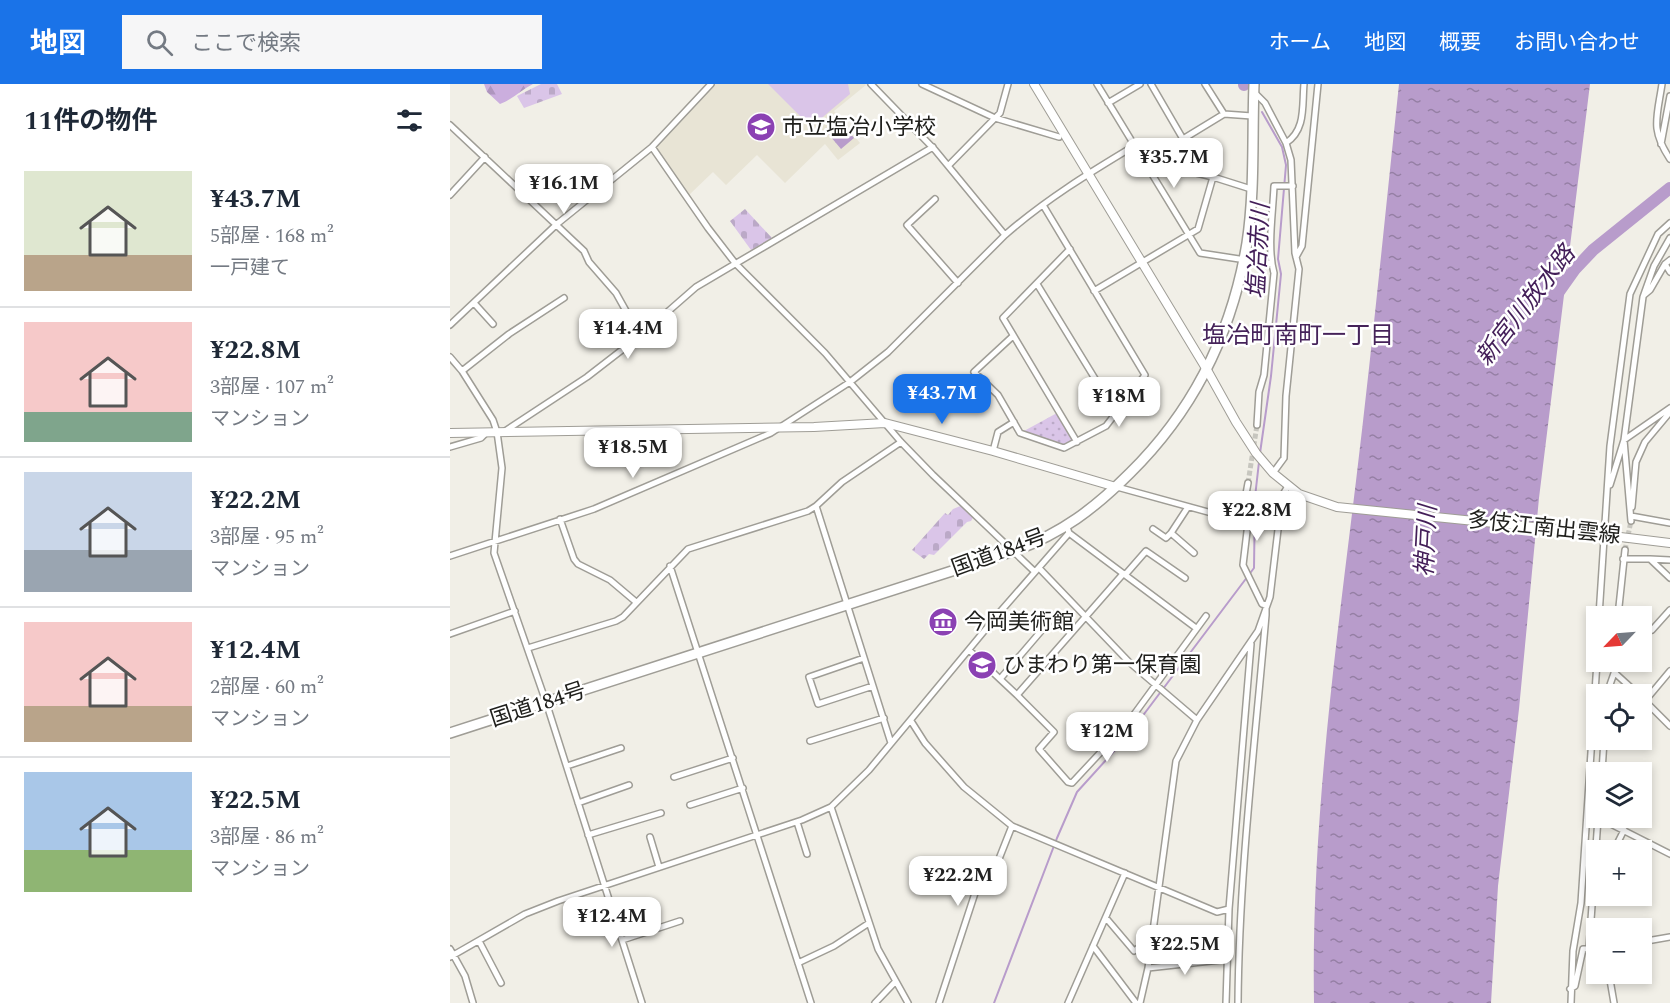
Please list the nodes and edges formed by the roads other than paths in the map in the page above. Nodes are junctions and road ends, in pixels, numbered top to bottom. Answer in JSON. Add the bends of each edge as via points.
{"nodes":[{"id":1,"x":711,"y":84,"type":"edge"},
{"id":2,"x":871,"y":84,"type":"edge"},
{"id":3,"x":922,"y":84,"type":"edge"},
{"id":4,"x":1008,"y":84,"type":"edge"},
{"id":5,"x":1034,"y":84,"type":"edge"},
{"id":6,"x":1097,"y":84,"type":"edge"},
{"id":7,"x":1140,"y":84,"type":"edge"},
{"id":8,"x":1151,"y":84,"type":"edge"},
{"id":9,"x":1205,"y":84,"type":"edge"},
{"id":10,"x":1304,"y":84,"type":"edge"},
{"id":11,"x":1318,"y":84,"type":"edge"},
{"id":12,"x":1662,"y":84,"type":"edge"},
{"id":13,"x":1254,"y":88,"type":"edge"},
{"id":14,"x":1670,"y":96,"type":"edge"},
{"id":15,"x":1108,"y":103,"type":"junction"},
{"id":16,"x":1224,"y":114,"type":"junction"},
{"id":17,"x":1252,"y":116,"type":"junction"},
{"id":18,"x":995,"y":118,"type":"junction"},
{"id":19,"x":450,"y":125,"type":"edge"},
{"id":20,"x":1059,"y":137,"type":"dead end"},
{"id":21,"x":1286,"y":143,"type":"junction"},
{"id":22,"x":1661,"y":145,"type":"junction"},
{"id":23,"x":1134,"y":146,"type":"junction"},
{"id":24,"x":652,"y":147,"type":"junction"},
{"id":25,"x":933,"y":147,"type":"junction"},
{"id":26,"x":485,"y":157,"type":"junction"},
{"id":27,"x":1670,"y":159,"type":"edge"},
{"id":28,"x":949,"y":165,"type":"junction"},
{"id":29,"x":1148,"y":169,"type":"junction"},
{"id":30,"x":1089,"y":173,"type":"junction"},
{"id":31,"x":1213,"y":177,"type":"junction"},
{"id":32,"x":1290,"y":186,"type":"junction"},
{"id":33,"x":1251,"y":189,"type":"junction"},
{"id":34,"x":450,"y":195,"type":"edge"},
{"id":35,"x":936,"y":200,"type":"dead end"},
{"id":36,"x":1043,"y":205,"type":"junction"},
{"id":37,"x":1670,"y":223,"type":"edge"},
{"id":38,"x":557,"y":224,"type":"junction"},
{"id":39,"x":1005,"y":234,"type":"junction"},
{"id":40,"x":1188,"y":235,"type":"junction"},
{"id":41,"x":1670,"y":238,"type":"edge"},
{"id":42,"x":1070,"y":249,"type":"junction"},
{"id":43,"x":1296,"y":257,"type":"junction"},
{"id":44,"x":1244,"y":260,"type":"junction"},
{"id":45,"x":1142,"y":262,"type":"junction"},
{"id":46,"x":1667,"y":262,"type":"edge"},
{"id":47,"x":735,"y":263,"type":"junction"},
{"id":48,"x":1272,"y":264,"type":"junction"},
{"id":49,"x":1670,"y":272,"type":"edge"},
{"id":50,"x":958,"y":283,"type":"junction"},
{"id":51,"x":1037,"y":284,"type":"junction"},
{"id":52,"x":1094,"y":291,"type":"junction"},
{"id":53,"x":1643,"y":297,"type":"junction"},
{"id":54,"x":564,"y":298,"type":"dead end"},
{"id":55,"x":474,"y":303,"type":"junction"},
{"id":56,"x":494,"y":324,"type":"dead end"},
{"id":57,"x":450,"y":325,"type":"edge"},
{"id":58,"x":640,"y":336,"type":"junction"},
{"id":59,"x":1013,"y":336,"type":"junction"},
{"id":60,"x":450,"y":357,"type":"edge"},
{"id":61,"x":1208,"y":370,"type":"junction"},
{"id":62,"x":462,"y":371,"type":"junction"},
{"id":63,"x":850,"y":382,"type":"junction"},
{"id":64,"x":1670,"y":410,"type":"edge"},
{"id":65,"x":1116,"y":413,"type":"junction"},
{"id":66,"x":1014,"y":422,"type":"junction"},
{"id":67,"x":885,"y":423,"type":"junction"},
{"id":68,"x":1257,"y":425,"type":"tunnel mouth"},
{"id":69,"x":779,"y":427,"type":"junction"},
{"id":70,"x":500,"y":432,"type":"junction"},
{"id":71,"x":450,"y":433,"type":"edge"},
{"id":72,"x":486,"y":433,"type":"junction"},
{"id":73,"x":1624,"y":440,"type":"junction"},
{"id":74,"x":901,"y":442,"type":"junction"},
{"id":75,"x":1077,"y":442,"type":"junction"},
{"id":76,"x":450,"y":447,"type":"edge"},
{"id":77,"x":993,"y":451,"type":"junction"},
{"id":78,"x":1273,"y":473,"type":"junction"},
{"id":79,"x":1248,"y":483,"type":"tunnel mouth"},
{"id":80,"x":1288,"y":486,"type":"junction"},
{"id":81,"x":1116,"y":487,"type":"junction"},
{"id":82,"x":1607,"y":494,"type":"junction"},
{"id":83,"x":816,"y":506,"type":"junction"},
{"id":84,"x":1188,"y":507,"type":"junction"},
{"id":85,"x":1631,"y":516,"type":"junction"},
{"id":86,"x":560,"y":519,"type":"junction"},
{"id":87,"x":1248,"y":523,"type":"junction"},
{"id":88,"x":1670,"y":523,"type":"edge"},
{"id":89,"x":1153,"y":529,"type":"dead end"},
{"id":90,"x":1068,"y":530,"type":"junction"},
{"id":91,"x":1171,"y":533,"type":"junction"},
{"id":92,"x":1605,"y":534,"type":"junction"},
{"id":93,"x":494,"y":543,"type":"junction"},
{"id":94,"x":1670,"y":543,"type":"edge"},
{"id":95,"x":1625,"y":550,"type":"tunnel mouth"},
{"id":96,"x":1014,"y":551,"type":"junction"},
{"id":97,"x":1194,"y":553,"type":"dead end"},
{"id":98,"x":450,"y":556,"type":"edge"},
{"id":99,"x":1623,"y":559,"type":"junction"},
{"id":100,"x":1650,"y":559,"type":"junction"},
{"id":101,"x":1670,"y":560,"type":"edge"},
{"id":102,"x":670,"y":566,"type":"junction"},
{"id":103,"x":1037,"y":570,"type":"junction"},
{"id":104,"x":1124,"y":574,"type":"junction"},
{"id":105,"x":1185,"y":578,"type":"dead end"},
{"id":106,"x":1670,"y":578,"type":"edge"},
{"id":107,"x":636,"y":602,"type":"junction"},
{"id":108,"x":1266,"y":605,"type":"junction"},
{"id":109,"x":846,"y":606,"type":"junction"},
{"id":110,"x":1599,"y":606,"type":"edge"},
{"id":111,"x":1619,"y":606,"type":"edge"},
{"id":112,"x":515,"y":611,"type":"junction"},
{"id":113,"x":1669,"y":611,"type":"edge"},
{"id":114,"x":1206,"y":616,"type":"dead end"},
{"id":115,"x":1085,"y":617,"type":"junction"},
{"id":116,"x":1196,"y":628,"type":"junction"},
{"id":117,"x":1652,"y":630,"type":"dead end"},
{"id":118,"x":1070,"y":633,"type":"junction"},
{"id":119,"x":450,"y":634,"type":"edge"},
{"id":120,"x":1251,"y":642,"type":"junction"},
{"id":121,"x":528,"y":648,"type":"junction"},
{"id":122,"x":969,"y":650,"type":"junction"},
{"id":123,"x":699,"y":653,"type":"junction"},
{"id":124,"x":864,"y":658,"type":"junction"},
{"id":125,"x":1670,"y":671,"type":"edge"},
{"id":126,"x":1596,"y":672,"type":"edge"},
{"id":127,"x":1616,"y":674,"type":"joint"},
{"id":128,"x":1000,"y":679,"type":"junction"},
{"id":129,"x":1608,"y":684,"type":"edge"},
{"id":130,"x":1626,"y":684,"type":"edge"},
{"id":131,"x":1652,"y":684,"type":"edge"},
{"id":132,"x":1156,"y":685,"type":"junction"},
{"id":133,"x":873,"y":686,"type":"junction"},
{"id":134,"x":1017,"y":695,"type":"junction"},
{"id":135,"x":546,"y":702,"type":"junction"},
{"id":136,"x":1652,"y":709,"type":"edge"},
{"id":137,"x":884,"y":718,"type":"junction"},
{"id":138,"x":1197,"y":720,"type":"junction"},
{"id":139,"x":911,"y":721,"type":"junction"},
{"id":140,"x":1670,"y":726,"type":"edge"},
{"id":141,"x":450,"y":733,"type":"edge"},
{"id":142,"x":810,"y":741,"type":"dead end"},
{"id":143,"x":891,"y":743,"type":"junction"},
{"id":144,"x":621,"y":748,"type":"dead end"},
{"id":145,"x":733,"y":758,"type":"junction"},
{"id":146,"x":567,"y":766,"type":"junction"},
{"id":147,"x":674,"y":777,"type":"dead end"},
{"id":148,"x":629,"y":785,"type":"dead end"},
{"id":149,"x":743,"y":788,"type":"junction"},
{"id":150,"x":578,"y":803,"type":"junction"},
{"id":151,"x":690,"y":805,"type":"dead end"},
{"id":152,"x":831,"y":807,"type":"junction"},
{"id":153,"x":661,"y":813,"type":"dead end"},
{"id":154,"x":797,"y":822,"type":"junction"},
{"id":155,"x":1012,"y":826,"type":"junction"},
{"id":156,"x":1598,"y":828,"type":"edge"},
{"id":157,"x":1620,"y":828,"type":"edge"},
{"id":158,"x":1624,"y":830,"type":"junction"},
{"id":159,"x":588,"y":835,"type":"junction"},
{"id":160,"x":758,"y":835,"type":"junction"},
{"id":161,"x":650,"y":837,"type":"dead end"},
{"id":162,"x":1619,"y":840,"type":"edge"},
{"id":163,"x":807,"y":854,"type":"dead end"},
{"id":164,"x":1670,"y":854,"type":"edge"},
{"id":165,"x":659,"y":867,"type":"junction"},
{"id":166,"x":1125,"y":873,"type":"junction"},
{"id":167,"x":604,"y":885,"type":"junction"},
{"id":168,"x":1159,"y":887,"type":"junction"},
{"id":169,"x":1229,"y":909,"type":"junction"},
{"id":170,"x":1106,"y":918,"type":"junction"},
{"id":171,"x":1594,"y":918,"type":"edge"},
{"id":172,"x":680,"y":921,"type":"dead end"},
{"id":173,"x":869,"y":924,"type":"junction"},
{"id":174,"x":1670,"y":937,"type":"edge"},
{"id":175,"x":622,"y":940,"type":"junction"},
{"id":176,"x":1652,"y":940,"type":"edge"},
{"id":177,"x":478,"y":941,"type":"junction"},
{"id":178,"x":1093,"y":946,"type":"junction"},
{"id":179,"x":450,"y":949,"type":"edge"},
{"id":180,"x":1586,"y":949,"type":"edge"},
{"id":181,"x":1150,"y":950,"type":"junction"},
{"id":182,"x":452,"y":956,"type":"edge"},
{"id":183,"x":1220,"y":960,"type":"dead end"},
{"id":184,"x":798,"y":963,"type":"junction"},
{"id":185,"x":1148,"y":968,"type":"junction"},
{"id":186,"x":895,"y":982,"type":"junction"},
{"id":187,"x":501,"y":983,"type":"dead end"},
{"id":188,"x":1611,"y":984,"type":"edge"},
{"id":189,"x":1570,"y":988,"type":"junction"},
{"id":190,"x":473,"y":1003,"type":"edge"},
{"id":191,"x":642,"y":1003,"type":"edge"},
{"id":192,"x":811,"y":1003,"type":"edge"},
{"id":193,"x":874,"y":1003,"type":"edge"},
{"id":194,"x":908,"y":1003,"type":"edge"},
{"id":195,"x":939,"y":1003,"type":"edge"},
{"id":196,"x":1068,"y":1003,"type":"edge"},
{"id":197,"x":1138,"y":1003,"type":"edge"},
{"id":198,"x":1226,"y":1003,"type":"edge"},
{"id":199,"x":1238,"y":1003,"type":"edge"},
{"id":200,"x":1571,"y":1003,"type":"edge"},
{"id":201,"x":1614,"y":1003,"type":"edge"}],
"edges":[{"from":1,"to":24,"type":"street"},
{"from":2,"to":25,"type":"street"},
{"from":3,"to":18,"type":"street"},
{"from":4,"to":18,"type":"street","via":[[1004,104]]},
{"from":5,"to":30,"type":"main road","name":"多伎江南出雲線"},
{"from":6,"to":15,"type":"street"},
{"from":7,"to":15,"type":"street"},
{"from":8,"to":16,"type":"street","via":[[1184,139]]},
{"from":9,"to":16,"type":"street"},
{"from":10,"to":21,"type":"street","via":[[1299,130]]},
{"from":11,"to":43,"type":"street","via":[[1302,246]]},
{"from":12,"to":22,"type":"street","via":[[1656,128]]},
{"from":13,"to":17,"type":"highway","name":"国道184号"},
{"from":13,"to":21,"type":"street"},
{"from":14,"to":22,"type":"street"},
{"from":15,"to":23,"type":"street"},
{"from":16,"to":17,"type":"street"},
{"from":17,"to":33,"type":"highway","name":"国道184号"},
{"from":18,"to":20,"type":"street"},
{"from":18,"to":28,"type":"street"},
{"from":19,"to":26,"type":"street"},
{"from":21,"to":32,"type":"street","via":[[1291,160]]},
{"from":22,"to":27,"type":"street"},
{"from":23,"to":29,"type":"street"},
{"from":23,"to":30,"type":"street"},
{"from":24,"to":38,"type":"street"},
{"from":24,"to":47,"type":"street"},
{"from":25,"to":28,"type":"street"},
{"from":25,"to":47,"type":"street"},
{"from":26,"to":34,"type":"street"},
{"from":26,"to":38,"type":"street"},
{"from":28,"to":39,"type":"street"},
{"from":29,"to":31,"type":"street","via":[[1159,164]]},
{"from":29,"to":40,"type":"street"},
{"from":30,"to":36,"type":"street"},
{"from":30,"to":45,"type":"main road","name":"多伎江南出雲線"},
{"from":31,"to":33,"type":"street"},
{"from":31,"to":40,"type":"street","via":[[1198,229]]},
{"from":32,"to":43,"type":"street"},
{"from":32,"to":48,"type":"street","via":[[1274,186]]},
{"from":33,"to":44,"type":"highway","name":"国道184号"},
{"from":35,"to":50,"type":"street","via":[[907,225]]},
{"from":36,"to":39,"type":"street"},
{"from":36,"to":42,"type":"street"},
{"from":37,"to":82,"type":"street","via":[[1658,234],[1630,294]]},
{"from":38,"to":55,"type":"street"},
{"from":38,"to":58,"type":"street","via":[[616,293]]},
{"from":39,"to":50,"type":"street"},
{"from":40,"to":44,"type":"street","via":[[1200,253]]},
{"from":40,"to":45,"type":"street"},
{"from":41,"to":53,"type":"street"},
{"from":42,"to":51,"type":"street"},
{"from":42,"to":52,"type":"street"},
{"from":43,"to":78,"type":"street","via":[[1299,268],[1284,458]]},
{"from":44,"to":48,"type":"street"},
{"from":44,"to":61,"type":"highway","name":"国道184号"},
{"from":45,"to":52,"type":"street"},
{"from":45,"to":61,"type":"main road","name":"多伎江南出雲線"},
{"from":46,"to":49,"type":"street"},
{"from":46,"to":53,"type":"street"},
{"from":47,"to":58,"type":"street","via":[[696,287]]},
{"from":47,"to":63,"type":"street"},
{"from":48,"to":68,"type":"street"},
{"from":50,"to":63,"type":"street","via":[[888,352]]},
{"from":51,"to":59,"type":"street","via":[[1003,318]]},
{"from":51,"to":65,"type":"street"},
{"from":52,"to":65,"type":"street","via":[[1145,375]]},
{"from":53,"to":73,"type":"street"},
{"from":54,"to":62,"type":"street"},
{"from":55,"to":56,"type":"street"},
{"from":55,"to":57,"type":"street"},
{"from":58,"to":70,"type":"street","via":[[587,377]]},
{"from":59,"to":66,"type":"street","via":[[974,372],[998,395]]},
{"from":59,"to":75,"type":"street"},
{"from":60,"to":62,"type":"street"},
{"from":61,"to":78,"type":"main road","name":"多伎江南出雲線","via":[[1236,422]]},
{"from":61,"to":81,"type":"highway","name":"国道184号","via":[[1173,425]]},
{"from":62,"to":70,"type":"street"},
{"from":63,"to":67,"type":"street"},
{"from":63,"to":69,"type":"street"},
{"from":64,"to":73,"type":"street"},
{"from":64,"to":85,"type":"street","via":[[1645,442],[1636,462]]},
{"from":65,"to":75,"type":"street","via":[[1106,426]]},
{"from":66,"to":75,"type":"street","via":[[1020,432],[1064,448]]},
{"from":66,"to":77,"type":"street","via":[[998,432]]},
{"from":67,"to":69,"type":"main road"},
{"from":67,"to":74,"type":"street"},
{"from":67,"to":77,"type":"main road"},
{"from":69,"to":70,"type":"main road"},
{"from":69,"to":86,"type":"street","via":[[594,509]]},
{"from":70,"to":72,"type":"main road"},
{"from":70,"to":93,"type":"street","via":[[502,468]]},
{"from":71,"to":72,"type":"main road"},
{"from":72,"to":76,"type":"street"},
{"from":73,"to":82,"type":"street"},
{"from":73,"to":85,"type":"street","via":[[1631,521]]},
{"from":74,"to":83,"type":"street","via":[[842,482]]},
{"from":74,"to":96,"type":"street"},
{"from":77,"to":81,"type":"main road"},
{"from":78,"to":80,"type":"main road","name":"多伎江南出雲線"},
{"from":79,"to":87,"type":"street"},
{"from":80,"to":92,"type":"main road","name":"多伎江南出雲線","via":[[1299,494],[1337,507]]},
{"from":80,"to":108,"type":"street","via":[[1282,496]]},
{"from":81,"to":84,"type":"street"},
{"from":81,"to":90,"type":"highway","name":"国道184号"},
{"from":82,"to":92,"type":"street"},
{"from":83,"to":102,"type":"street","via":[[688,549]]},
{"from":83,"to":109,"type":"street"},
{"from":84,"to":87,"type":"street"},
{"from":84,"to":91,"type":"street"},
{"from":85,"to":88,"type":"street"},
{"from":86,"to":93,"type":"street"},
{"from":86,"to":107,"type":"street","via":[[578,564],[610,580]]},
{"from":87,"to":108,"type":"street","via":[[1243,565]]},
{"from":89,"to":91,"type":"street","via":[[1166,538]]},
{"from":90,"to":96,"type":"highway","name":"国道184号"},
{"from":90,"to":103,"type":"street"},
{"from":90,"to":104,"type":"street"},
{"from":91,"to":97,"type":"street"},
{"from":92,"to":94,"type":"main road","name":"多伎江南出雲線"},
{"from":92,"to":110,"type":"street"},
{"from":93,"to":98,"type":"street"},
{"from":93,"to":112,"type":"street"},
{"from":95,"to":99,"type":"street"},
{"from":96,"to":103,"type":"street"},
{"from":96,"to":109,"type":"highway","name":"国道184号"},
{"from":99,"to":100,"type":"street"},
{"from":99,"to":111,"type":"street"},
{"from":100,"to":101,"type":"street"},
{"from":100,"to":106,"type":"street"},
{"from":102,"to":107,"type":"street"},
{"from":102,"to":123,"type":"street"},
{"from":103,"to":115,"type":"street"},
{"from":103,"to":122,"type":"street"},
{"from":104,"to":105,"type":"street","via":[[1146,551]]},
{"from":104,"to":115,"type":"street"},
{"from":104,"to":116,"type":"street"},
{"from":107,"to":121,"type":"street","via":[[616,621]]},
{"from":108,"to":120,"type":"street"},
{"from":108,"to":199,"type":"street"},
{"from":109,"to":123,"type":"highway","name":"国道184号"},
{"from":109,"to":124,"type":"street"},
{"from":112,"to":119,"type":"street"},
{"from":112,"to":121,"type":"street"},
{"from":113,"to":117,"type":"street"},
{"from":114,"to":116,"type":"street"},
{"from":115,"to":118,"type":"street"},
{"from":115,"to":132,"type":"street"},
{"from":116,"to":132,"type":"street"},
{"from":118,"to":128,"type":"street","via":[[1054,616]]},
{"from":118,"to":134,"type":"street"},
{"from":120,"to":138,"type":"street"},
{"from":120,"to":169,"type":"street"},
{"from":121,"to":135,"type":"street"},
{"from":122,"to":128,"type":"street"},
{"from":122,"to":139,"type":"street"},
{"from":123,"to":135,"type":"highway","name":"国道184号"},
{"from":123,"to":145,"type":"street"},
{"from":124,"to":133,"type":"street"},
{"from":124,"to":133,"type":"street","via":[[809,676],[818,704]]},
{"from":125,"to":131,"type":"street"},
{"from":126,"to":189,"type":"street","via":[[1581,903]]},
{"from":127,"to":129,"type":"street"},
{"from":127,"to":130,"type":"street"},
{"from":128,"to":134,"type":"street"},
{"from":132,"to":134,"type":"street","via":[[1127,724],[1072,783],[1039,749],[1054,732]]},
{"from":132,"to":138,"type":"street"},
{"from":133,"to":137,"type":"street"},
{"from":135,"to":141,"type":"highway","name":"国道184号"},
{"from":135,"to":146,"type":"street"},
{"from":136,"to":140,"type":"street"},
{"from":137,"to":142,"type":"street"},
{"from":137,"to":143,"type":"street"},
{"from":138,"to":168,"type":"street","via":[[1176,761]]},
{"from":139,"to":143,"type":"street"},
{"from":139,"to":155,"type":"street","via":[[964,787]]},
{"from":143,"to":152,"type":"street"},
{"from":144,"to":146,"type":"street"},
{"from":145,"to":147,"type":"street"},
{"from":145,"to":149,"type":"street"},
{"from":146,"to":150,"type":"street"},
{"from":148,"to":150,"type":"street"},
{"from":149,"to":151,"type":"street"},
{"from":149,"to":160,"type":"street"},
{"from":150,"to":159,"type":"street"},
{"from":152,"to":154,"type":"street"},
{"from":152,"to":173,"type":"street"},
{"from":153,"to":159,"type":"street"},
{"from":154,"to":160,"type":"street"},
{"from":154,"to":163,"type":"street"},
{"from":155,"to":166,"type":"street"},
{"from":155,"to":195,"type":"street","via":[[993,874],[977,887]]},
{"from":156,"to":171,"type":"street"},
{"from":157,"to":158,"type":"street"},
{"from":158,"to":162,"type":"street"},
{"from":158,"to":164,"type":"street"},
{"from":159,"to":167,"type":"street"},
{"from":160,"to":165,"type":"street"},
{"from":160,"to":184,"type":"street"},
{"from":161,"to":165,"type":"street"},
{"from":165,"to":167,"type":"street"},
{"from":166,"to":168,"type":"street"},
{"from":166,"to":170,"type":"street"},
{"from":167,"to":175,"type":"street"},
{"from":167,"to":177,"type":"street","via":[[525,914]]},
{"from":168,"to":169,"type":"street","via":[[1217,912]]},
{"from":168,"to":181,"type":"street"},
{"from":169,"to":198,"type":"street"},
{"from":170,"to":178,"type":"street"},
{"from":170,"to":181,"type":"street","via":[[1134,951],[1141,946]]},
{"from":172,"to":175,"type":"street"},
{"from":173,"to":184,"type":"street"},
{"from":173,"to":186,"type":"street"},
{"from":174,"to":176,"type":"street"},
{"from":175,"to":191,"type":"street"},
{"from":177,"to":182,"type":"street"},
{"from":177,"to":187,"type":"street"},
{"from":178,"to":196,"type":"street"},
{"from":178,"to":197,"type":"street"},
{"from":179,"to":182,"type":"street"},
{"from":180,"to":189,"type":"street","via":[[1575,986]]},
{"from":181,"to":185,"type":"street"},
{"from":182,"to":190,"type":"street","via":[[465,976]]},
{"from":183,"to":185,"type":"street"},
{"from":184,"to":192,"type":"street"},
{"from":185,"to":197,"type":"street"},
{"from":186,"to":193,"type":"street"},
{"from":186,"to":194,"type":"street"},
{"from":188,"to":201,"type":"street"},
{"from":189,"to":200,"type":"street"}]}
